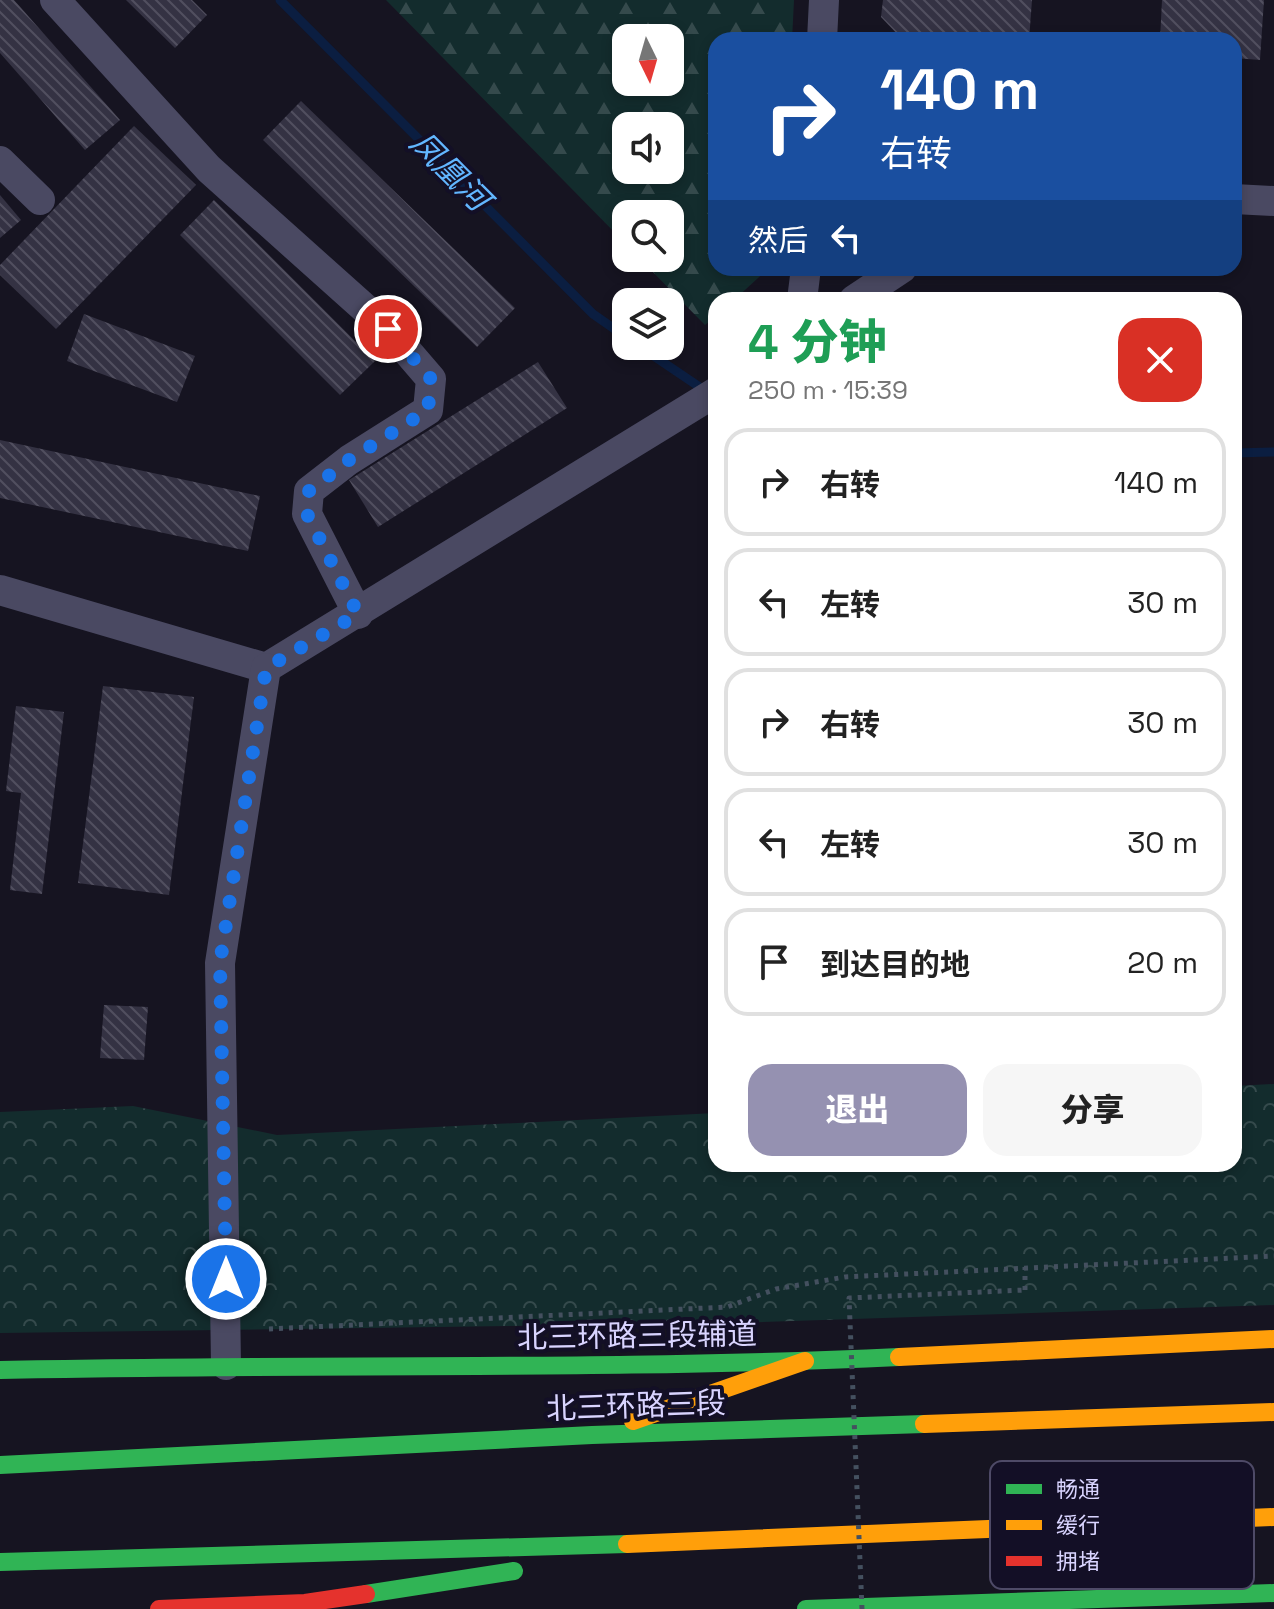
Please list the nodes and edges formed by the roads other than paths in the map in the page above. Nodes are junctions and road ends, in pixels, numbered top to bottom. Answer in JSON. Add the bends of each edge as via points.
{"nodes":[{"id":1,"x":55,"y":0,"type":"edge"},
{"id":2,"x":824,"y":0,"type":"edge"},
{"id":3,"x":822,"y":32,"type":"edge"},
{"id":4,"x":0,"y":161,"type":"edge"},
{"id":5,"x":1242,"y":199,"type":"edge"},
{"id":6,"x":40,"y":200,"type":"dead end"},
{"id":7,"x":1274,"y":201,"type":"edge"},
{"id":8,"x":890,"y":276,"type":"edge"},
{"id":9,"x":866,"y":292,"type":"edge"},
{"id":10,"x":708,"y":397,"type":"edge"},
{"id":11,"x":0,"y":590,"type":"edge"},
{"id":12,"x":358,"y":614,"type":"junction"},
{"id":13,"x":266,"y":668,"type":"junction"},
{"id":14,"x":1274,"y":1339,"type":"edge"},
{"id":15,"x":805,"y":1361,"type":"junction"},
{"id":16,"x":226,"y":1365,"type":"junction"},
{"id":17,"x":0,"y":1370,"type":"edge"},
{"id":18,"x":1274,"y":1412,"type":"edge"},
{"id":19,"x":592,"y":1435,"type":"junction"},
{"id":20,"x":5,"y":1464,"type":"edge"},
{"id":21,"x":1274,"y":1517,"type":"edge"},
{"id":22,"x":1254,"y":1518,"type":"edge"},
{"id":23,"x":990,"y":1530,"type":"edge"},
{"id":24,"x":707,"y":1542,"type":"junction"},
{"id":25,"x":0,"y":1562,"type":"edge"},
{"id":26,"x":1274,"y":1593,"type":"edge"},
{"id":27,"x":159,"y":1609,"type":"edge"},
{"id":28,"x":806,"y":1609,"type":"edge"}],
"edges":[{"from":1,"to":12,"type":"street","via":[[209,169],[388,329],[431,379],[428,410],[309,491],[307,514]]},
{"from":2,"to":3,"type":"street"},
{"from":4,"to":6,"type":"street"},
{"from":5,"to":7,"type":"street"},
{"from":8,"to":9,"type":"street"},
{"from":10,"to":12,"type":"street"},
{"from":11,"to":13,"type":"street"},
{"from":12,"to":13,"type":"street"},
{"from":13,"to":16,"type":"street","via":[[220,963]]},
{"from":14,"to":15,"type":"main road","name":"北三环路三段辅道"},
{"from":15,"to":16,"type":"main road","name":"北三环路三段辅道","via":[[360,1369]]},
{"from":15,"to":19,"type":"main road"},
{"from":16,"to":17,"type":"main road","name":"北三环路三段辅道"},
{"from":18,"to":19,"type":"main road","name":"北三环路三段"},
{"from":19,"to":20,"type":"main road","name":"北三环路三段"},
{"from":21,"to":22,"type":"main road"},
{"from":23,"to":24,"type":"main road"},
{"from":24,"to":25,"type":"main road"},
{"from":24,"to":27,"type":"main road","via":[[305,1603]]},
{"from":26,"to":28,"type":"main road"}]}
